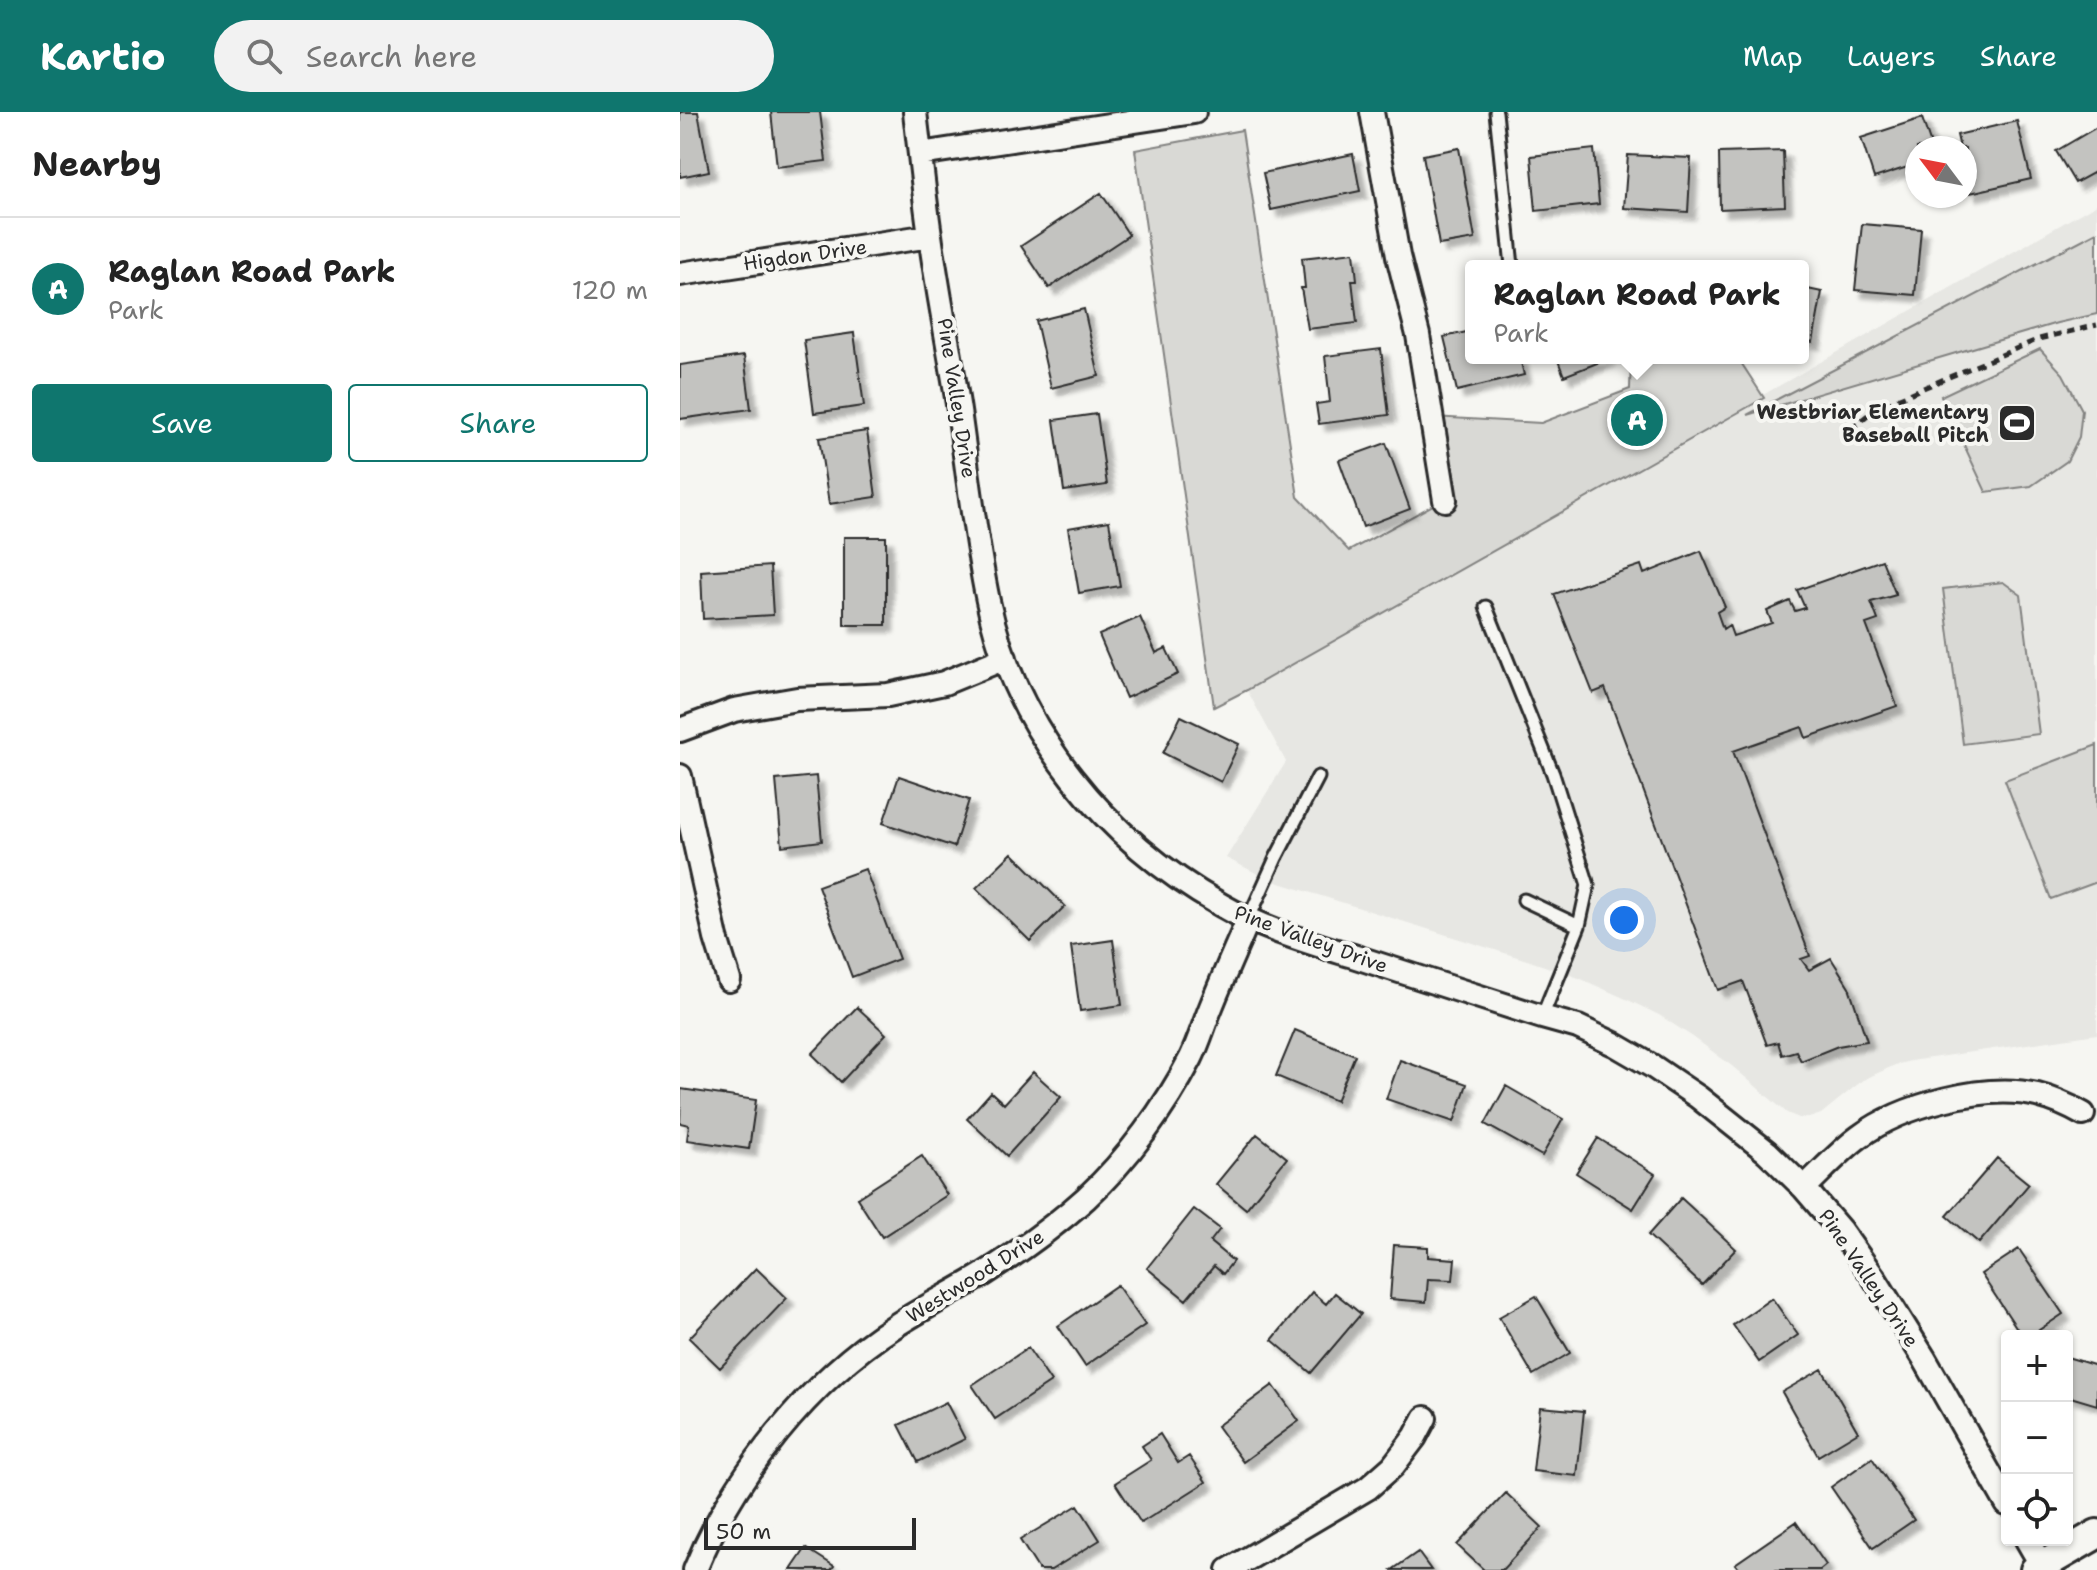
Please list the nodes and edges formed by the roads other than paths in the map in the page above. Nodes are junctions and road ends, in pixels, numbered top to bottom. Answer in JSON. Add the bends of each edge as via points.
{"nodes":[{"id":1,"x":915,"y":112,"type":"edge"},
{"id":2,"x":1194,"y":112,"type":"edge"},
{"id":3,"x":1372,"y":112,"type":"edge"},
{"id":4,"x":1496,"y":112,"type":"edge"},
{"id":5,"x":920,"y":154,"type":"junction"},
{"id":6,"x":930,"y":236,"type":"junction"},
{"id":7,"x":1511,"y":260,"type":"edge"},
{"id":8,"x":680,"y":274,"type":"edge"},
{"id":9,"x":1445,"y":500,"type":"dead end"},
{"id":10,"x":1486,"y":607,"type":"dead end"},
{"id":11,"x":1005,"y":658,"type":"junction"},
{"id":12,"x":680,"y":730,"type":"edge"},
{"id":13,"x":680,"y":776,"type":"edge"},
{"id":14,"x":1318,"y":777,"type":"dead end"},
{"id":15,"x":1524,"y":900,"type":"dead end"},
{"id":16,"x":1249,"y":918,"type":"junction"},
{"id":17,"x":1579,"y":926,"type":"junction"},
{"id":18,"x":729,"y":980,"type":"dead end"},
{"id":19,"x":1542,"y":1017,"type":"junction"},
{"id":20,"x":2083,"y":1114,"type":"dead end"},
{"id":21,"x":1804,"y":1188,"type":"junction"},
{"id":22,"x":1425,"y":1418,"type":"dead end"},
{"id":23,"x":2001,"y":1493,"type":"edge"},
{"id":24,"x":2097,"y":1534,"type":"edge"},
{"id":25,"x":2029,"y":1546,"type":"edge"},
{"id":26,"x":2038,"y":1568,"type":"edge"},
{"id":27,"x":695,"y":1570,"type":"edge"},
{"id":28,"x":1229,"y":1570,"type":"edge"}],
"edges":[{"from":1,"to":5,"type":"street","name":"Pine Valley Drive"},
{"from":2,"to":5,"type":"street"},
{"from":3,"to":9,"type":"street"},
{"from":4,"to":7,"type":"lane"},
{"from":5,"to":6,"type":"street","name":"Pine Valley Drive"},
{"from":6,"to":8,"type":"street","name":"Higdon Drive"},
{"from":6,"to":11,"type":"street","name":"Pine Valley Drive","via":[[988,602]]},
{"from":10,"to":17,"type":"lane","via":[[1553,774],[1588,885]]},
{"from":11,"to":12,"type":"street","via":[[944,683],[888,695],[797,699],[734,710]]},
{"from":11,"to":16,"type":"street","name":"Pine Valley Drive","via":[[1028,710],[1091,802],[1174,877]]},
{"from":13,"to":18,"type":"street"},
{"from":14,"to":16,"type":"lane"},
{"from":15,"to":17,"type":"lane"},
{"from":16,"to":19,"type":"street","name":"Pine Valley Drive"},
{"from":16,"to":27,"type":"street","name":"Westwood Drive","via":[[1191,1057],[1129,1151],[1038,1239],[894,1327],[799,1408],[730,1500]]},
{"from":17,"to":19,"type":"lane"},
{"from":19,"to":21,"type":"street","name":"Pine Valley Drive","via":[[1578,1027],[1652,1066],[1767,1152]]},
{"from":20,"to":21,"type":"street","via":[[2036,1095],[2004,1091],[1925,1104],[1859,1137]]},
{"from":21,"to":23,"type":"street","name":"Pine Valley Drive","via":[[1873,1276]]},
{"from":22,"to":28,"type":"street","via":[[1393,1466],[1368,1488]]},
{"from":24,"to":26,"type":"street"},
{"from":25,"to":26,"type":"street"}]}
